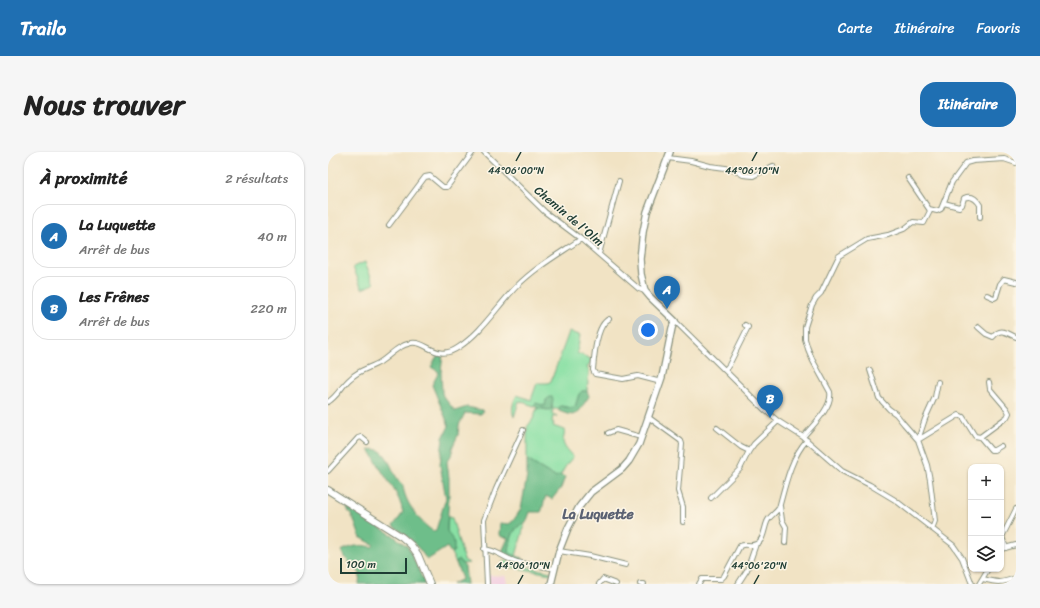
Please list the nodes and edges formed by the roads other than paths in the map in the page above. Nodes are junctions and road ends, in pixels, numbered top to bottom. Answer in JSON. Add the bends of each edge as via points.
{"nodes":[{"id":1,"x":473,"y":152,"type":"edge"},
{"id":2,"x":484,"y":152,"type":"edge"},
{"id":3,"x":670,"y":152,"type":"edge"},
{"id":4,"x":668,"y":158,"type":"junction"},
{"id":5,"x":1016,"y":163,"type":"edge"},
{"id":6,"x":773,"y":166,"type":"dead end"},
{"id":7,"x":908,"y":178,"type":"dead end"},
{"id":8,"x":619,"y":181,"type":"dead end"},
{"id":9,"x":944,"y":203,"type":"junction"},
{"id":10,"x":929,"y":209,"type":"junction"},
{"id":11,"x":980,"y":217,"type":"dead end"},
{"id":12,"x":389,"y":225,"type":"dead end"},
{"id":13,"x":581,"y":239,"type":"junction"},
{"id":14,"x":599,"y":254,"type":"junction"},
{"id":15,"x":1016,"y":282,"type":"edge"},
{"id":16,"x":645,"y":291,"type":"junction"},
{"id":17,"x":987,"y":295,"type":"dead end"},
{"id":18,"x":609,"y":319,"type":"dead end"},
{"id":19,"x":675,"y":321,"type":"junction"},
{"id":20,"x":744,"y":325,"type":"dead end"},
{"id":21,"x":978,"y":327,"type":"dead end"},
{"id":22,"x":1016,"y":336,"type":"edge"},
{"id":23,"x":725,"y":370,"type":"junction"},
{"id":24,"x":870,"y":370,"type":"dead end"},
{"id":25,"x":661,"y":382,"type":"junction"},
{"id":26,"x":938,"y":382,"type":"dead end"},
{"id":27,"x":989,"y":382,"type":"dead end"},
{"id":28,"x":328,"y":402,"type":"edge"},
{"id":29,"x":648,"y":416,"type":"junction"},
{"id":30,"x":778,"y":421,"type":"junction"},
{"id":31,"x":717,"y":428,"type":"dead end"},
{"id":32,"x":523,"y":430,"type":"dead end"},
{"id":33,"x":608,"y":433,"type":"dead end"},
{"id":34,"x":641,"y":437,"type":"junction"},
{"id":35,"x":980,"y":438,"type":"junction"},
{"id":36,"x":805,"y":439,"type":"junction"},
{"id":37,"x":918,"y":440,"type":"junction"},
{"id":38,"x":367,"y":442,"type":"dead end"},
{"id":39,"x":1001,"y":446,"type":"dead end"},
{"id":40,"x":749,"y":451,"type":"junction"},
{"id":41,"x":328,"y":471,"type":"edge"},
{"id":42,"x":328,"y":491,"type":"edge"},
{"id":43,"x":711,"y":498,"type":"dead end"},
{"id":44,"x":780,"y":503,"type":"junction"},
{"id":45,"x":1016,"y":509,"type":"edge"},
{"id":46,"x":683,"y":522,"type":"dead end"},
{"id":47,"x":932,"y":529,"type":"junction"},
{"id":48,"x":1002,"y":536,"type":"edge"},
{"id":49,"x":785,"y":543,"type":"dead end"},
{"id":50,"x":756,"y":544,"type":"junction"},
{"id":51,"x":1016,"y":545,"type":"edge"},
{"id":52,"x":1004,"y":548,"type":"edge"},
{"id":53,"x":484,"y":549,"type":"junction"},
{"id":54,"x":560,"y":551,"type":"junction"},
{"id":55,"x":626,"y":565,"type":"dead end"},
{"id":56,"x":555,"y":569,"type":"junction"},
{"id":57,"x":986,"y":572,"type":"edge"},
{"id":58,"x":1016,"y":578,"type":"edge"},
{"id":59,"x":983,"y":579,"type":"junction"},
{"id":60,"x":430,"y":584,"type":"edge"},
{"id":61,"x":487,"y":584,"type":"edge"},
{"id":62,"x":551,"y":584,"type":"edge"},
{"id":63,"x":599,"y":584,"type":"edge"},
{"id":64,"x":616,"y":584,"type":"edge"},
{"id":65,"x":640,"y":584,"type":"edge"},
{"id":66,"x":644,"y":584,"type":"edge"},
{"id":67,"x":699,"y":584,"type":"edge"},
{"id":68,"x":738,"y":584,"type":"edge"},
{"id":69,"x":972,"y":584,"type":"edge"},
{"id":70,"x":979,"y":584,"type":"edge"}],
"edges":[{"from":1,"to":12,"type":"street","via":[[447,187],[426,176]]},
{"from":2,"to":13,"type":"street","name":"Chemin de l'Olm","via":[[544,212]]},
{"from":3,"to":4,"type":"street"},
{"from":4,"to":6,"type":"street","via":[[733,169],[743,175],[753,176]]},
{"from":4,"to":16,"type":"street","via":[[650,203],[643,232],[640,259]]},
{"from":5,"to":9,"type":"street","via":[[1004,159],[966,163],[952,182]]},
{"from":7,"to":10,"type":"street"},
{"from":8,"to":14,"type":"street"},
{"from":9,"to":10,"type":"street","via":[[941,209]]},
{"from":9,"to":11,"type":"street","via":[[959,208],[964,198],[973,197],[980,205]]},
{"from":10,"to":36,"type":"street","via":[[924,222],[913,222],[904,229],[888,235],[867,239],[839,256],[821,294],[812,305],[805,327],[805,339],[831,398]]},
{"from":13,"to":14,"type":"street","name":"Chemin de l'Olm"},
{"from":13,"to":28,"type":"street","via":[[525,278],[478,333],[459,348],[440,353],[414,343],[398,348],[380,362],[352,377]]},
{"from":14,"to":16,"type":"street","name":"Chemin de l'Olm","via":[[639,289]]},
{"from":15,"to":17,"type":"street","via":[[1004,279],[996,297]]},
{"from":16,"to":19,"type":"street"},
{"from":18,"to":25,"type":"street","via":[[599,332],[593,370],[595,374],[623,379],[638,376]]},
{"from":19,"to":23,"type":"street"},
{"from":19,"to":25,"type":"street"},
{"from":20,"to":23,"type":"street","via":[[748,327]]},
{"from":21,"to":22,"type":"street","via":[[993,337],[1001,331]]},
{"from":23,"to":30,"type":"street"},
{"from":24,"to":37,"type":"street","via":[[879,398]]},
{"from":25,"to":29,"type":"street"},
{"from":26,"to":37,"type":"street","via":[[935,398]]},
{"from":27,"to":35,"type":"street","via":[[990,389],[1008,413],[1007,417]]},
{"from":29,"to":34,"type":"street"},
{"from":29,"to":46,"type":"street","via":[[682,444],[678,491],[683,507]]},
{"from":30,"to":36,"type":"street"},
{"from":30,"to":40,"type":"street"},
{"from":31,"to":40,"type":"street"},
{"from":32,"to":53,"type":"street","via":[[484,518]]},
{"from":33,"to":34,"type":"street","via":[[616,430]]},
{"from":34,"to":54,"type":"street","via":[[622,469],[594,489],[583,501],[571,520]]},
{"from":35,"to":37,"type":"street","via":[[975,436],[959,415]]},
{"from":35,"to":39,"type":"street","via":[[991,450]]},
{"from":36,"to":44,"type":"street","via":[[795,458]]},
{"from":36,"to":47,"type":"street","via":[[842,471],[895,500]]},
{"from":37,"to":47,"type":"street","via":[[930,480],[935,521]]},
{"from":38,"to":41,"type":"street","via":[[361,437],[358,438]]},
{"from":40,"to":43,"type":"street","via":[[740,469]]},
{"from":42,"to":60,"type":"main road","via":[[411,545]]},
{"from":44,"to":49,"type":"street","via":[[782,520],[786,527]]},
{"from":44,"to":50,"type":"street","via":[[775,513],[767,520],[761,541]]},
{"from":45,"to":48,"type":"street"},
{"from":47,"to":69,"type":"street","via":[[958,551]]},
{"from":50,"to":67,"type":"street","via":[[740,546],[721,579],[702,579]]},
{"from":50,"to":68,"type":"street","via":[[747,570]]},
{"from":51,"to":52,"type":"street"},
{"from":53,"to":56,"type":"street","via":[[493,550],[509,560]]},
{"from":53,"to":61,"type":"street"},
{"from":54,"to":55,"type":"street"},
{"from":54,"to":56,"type":"street"},
{"from":56,"to":62,"type":"street"},
{"from":57,"to":59,"type":"street"},
{"from":58,"to":59,"type":"street","via":[[997,583]]},
{"from":59,"to":70,"type":"street"},
{"from":63,"to":64,"type":"street","via":[[603,580]]},
{"from":65,"to":66,"type":"street"}]}
